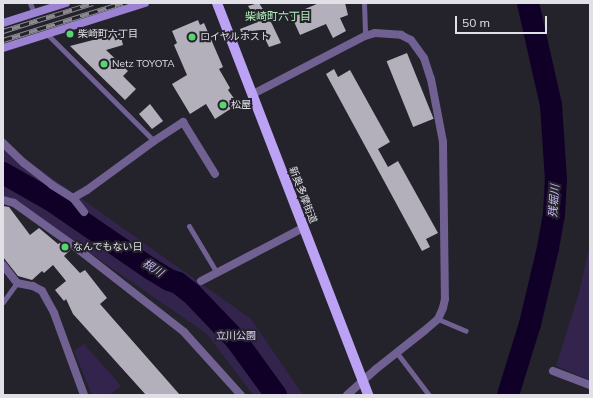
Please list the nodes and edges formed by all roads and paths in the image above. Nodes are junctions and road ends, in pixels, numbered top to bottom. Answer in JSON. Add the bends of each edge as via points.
{"nodes":[{"id":1,"x":30,"y":3,"type":"edge"},
{"id":2,"x":66,"y":3,"type":"edge"},
{"id":3,"x":145,"y":3,"type":"edge"},
{"id":4,"x":217,"y":3,"type":"edge"},
{"id":5,"x":364,"y":3,"type":"edge"},
{"id":6,"x":34,"y":13,"type":"junction"},
{"id":7,"x":3,"y":23,"type":"edge"},
{"id":8,"x":47,"y":34,"type":"junction"},
{"id":9,"x":365,"y":36,"type":"junction"},
{"id":10,"x":3,"y":48,"type":"edge"},
{"id":11,"x":253,"y":94,"type":"junction"},
{"id":12,"x":154,"y":141,"type":"junction"},
{"id":13,"x":3,"y":142,"type":"edge"},
{"id":14,"x":215,"y":174,"type":"dead end"},
{"id":15,"x":73,"y":198,"type":"junction"},
{"id":16,"x":3,"y":200,"type":"edge"},
{"id":17,"x":84,"y":212,"type":"dead end"},
{"id":18,"x":189,"y":226,"type":"dead end"},
{"id":19,"x":303,"y":228,"type":"junction"},
{"id":20,"x":3,"y":265,"type":"edge"},
{"id":21,"x":217,"y":273,"type":"junction"},
{"id":22,"x":201,"y":281,"type":"dead end"},
{"id":23,"x":17,"y":283,"type":"junction"},
{"id":24,"x":3,"y":302,"type":"edge"},
{"id":25,"x":438,"y":319,"type":"junction"},
{"id":26,"x":466,"y":330,"type":"dead end"},
{"id":27,"x":396,"y":352,"type":"junction"},
{"id":28,"x":553,"y":371,"type":"dead end"},
{"id":29,"x":363,"y":381,"type":"junction"},
{"id":30,"x":590,"y":385,"type":"edge"},
{"id":31,"x":84,"y":395,"type":"edge"},
{"id":32,"x":241,"y":395,"type":"edge"},
{"id":33,"x":347,"y":395,"type":"edge"},
{"id":34,"x":368,"y":395,"type":"edge"},
{"id":35,"x":428,"y":395,"type":"edge"}],
"edges":[{"from":1,"to":6,"type":"lane"},
{"from":2,"to":6,"type":"main road"},
{"from":3,"to":8,"type":"main road"},
{"from":4,"to":11,"type":"main road","name":"新奥多摩街道"},
{"from":5,"to":9,"type":"lane"},
{"from":6,"to":7,"type":"main road"},
{"from":8,"to":10,"type":"main road"},
{"from":8,"to":12,"type":"lane"},
{"from":9,"to":11,"type":"street"},
{"from":9,"to":25,"type":"street","via":[[375,33],[400,35],[411,40],[424,58],[431,79],[443,142],[445,298]]},
{"from":11,"to":19,"type":"main road","name":"新奥多摩街道"},
{"from":12,"to":14,"type":"street","via":[[183,122]]},
{"from":12,"to":15,"type":"street","via":[[88,190]]},
{"from":13,"to":15,"type":"street","via":[[24,163]]},
{"from":15,"to":17,"type":"street"},
{"from":16,"to":32,"type":"street","via":[[14,203],[74,246],[184,332]]},
{"from":18,"to":21,"type":"lane"},
{"from":19,"to":21,"type":"street"},
{"from":19,"to":29,"type":"main road","name":"新奥多摩街道"},
{"from":20,"to":23,"type":"street"},
{"from":21,"to":22,"type":"street"},
{"from":23,"to":24,"type":"lane"},
{"from":23,"to":31,"type":"street","via":[[33,286],[42,292],[54,313]]},
{"from":25,"to":26,"type":"lane"},
{"from":25,"to":27,"type":"street"},
{"from":27,"to":29,"type":"street"},
{"from":27,"to":35,"type":"lane"},
{"from":28,"to":30,"type":"street"},
{"from":29,"to":33,"type":"street"},
{"from":29,"to":34,"type":"main road","name":"新奥多摩街道"}]}
